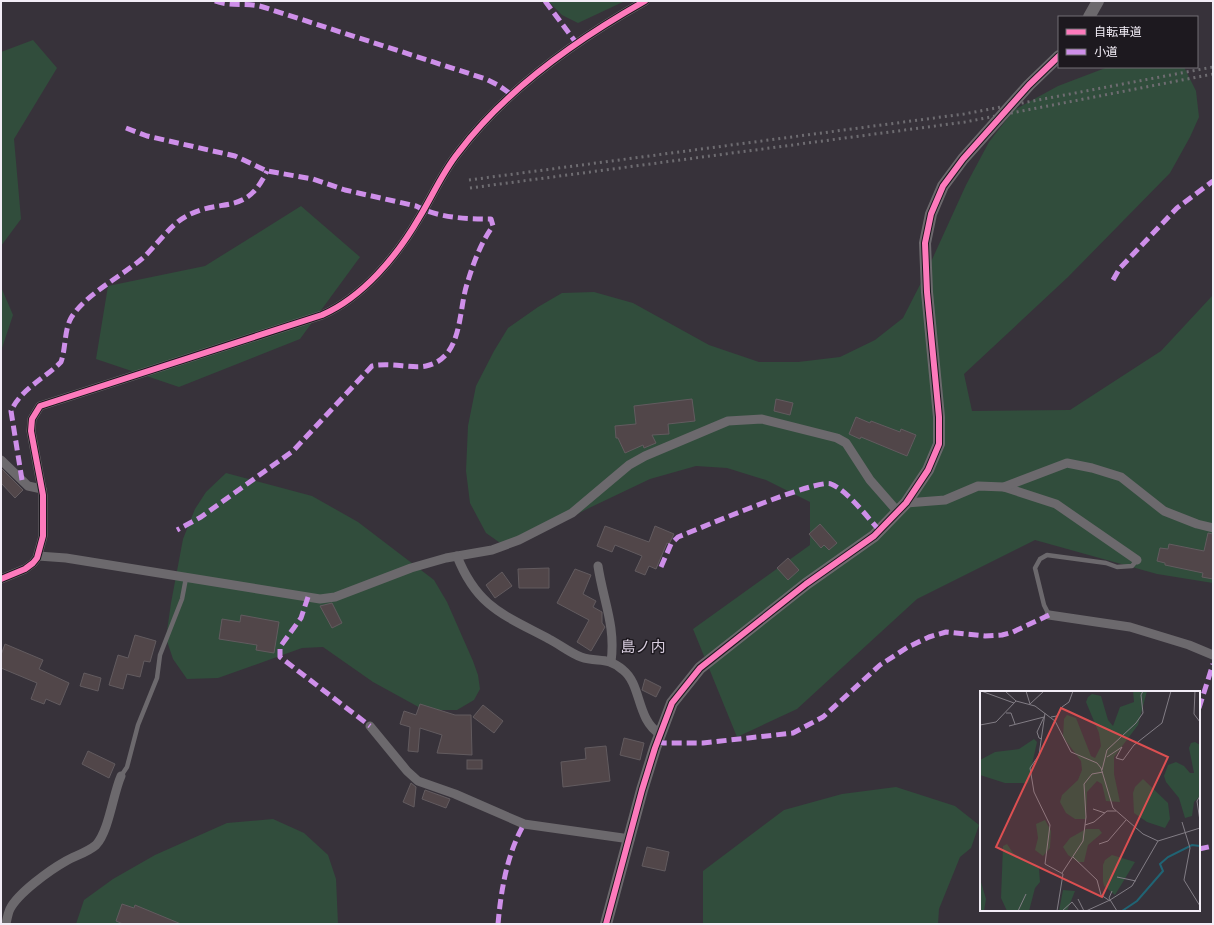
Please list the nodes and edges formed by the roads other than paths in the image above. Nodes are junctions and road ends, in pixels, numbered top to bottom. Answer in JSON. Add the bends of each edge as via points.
{"nodes":[{"id":1,"x":645,"y":1,"type":"edge"},
{"id":2,"x":1098,"y":1,"type":"edge"},
{"id":3,"x":1090,"y":16,"type":"edge"},
{"id":4,"x":1058,"y":57,"type":"edge"},
{"id":5,"x":1,"y":460,"type":"edge"},
{"id":6,"x":1004,"y":487,"type":"junction"},
{"id":7,"x":42,"y":489,"type":"junction"},
{"id":8,"x":902,"y":507,"type":"junction"},
{"id":9,"x":1213,"y":528,"type":"edge"},
{"id":10,"x":38,"y":556,"type":"junction"},
{"id":11,"x":457,"y":556,"type":"junction"},
{"id":12,"x":1137,"y":560,"type":"joint"},
{"id":13,"x":598,"y":566,"type":"dead end"},
{"id":14,"x":1,"y":578,"type":"edge"},
{"id":15,"x":186,"y":578,"type":"junction"},
{"id":16,"x":1049,"y":615,"type":"joint"},
{"id":17,"x":1213,"y":655,"type":"edge"},
{"id":18,"x":611,"y":662,"type":"junction"},
{"id":19,"x":370,"y":726,"type":"dead end"},
{"id":20,"x":660,"y":734,"type":"junction"},
{"id":21,"x":121,"y":776,"type":"joint"},
{"id":22,"x":630,"y":839,"type":"junction"},
{"id":23,"x":6,"y":924,"type":"edge"},
{"id":24,"x":606,"y":924,"type":"edge"}],
"edges":[{"from":1,"to":7,"type":"street","via":[[559,57],[519,88],[458,153],[419,219],[392,256],[374,277],[334,310],[40,406],[32,419],[31,431]]},
{"from":2,"to":3,"type":"street"},
{"from":4,"to":8,"type":"street","via":[[963,159],[943,186],[931,214],[925,243],[938,402],[938,444],[925,475]]},
{"from":5,"to":7,"type":"street","via":[[28,486]]},
{"from":6,"to":8,"type":"street","via":[[978,486],[945,500]]},
{"from":6,"to":9,"type":"street","via":[[1067,463],[1121,477],[1164,511]]},
{"from":6,"to":12,"type":"street","via":[[1056,504]]},
{"from":7,"to":10,"type":"street","via":[[43,536]]},
{"from":8,"to":11,"type":"street","via":[[870,480],[846,442],[762,419],[728,420],[629,465],[572,514],[549,526],[492,550]]},
{"from":8,"to":20,"type":"street","via":[[874,536],[806,584],[700,668],[672,703]]},
{"from":10,"to":14,"type":"street","via":[[25,569]]},
{"from":10,"to":15,"type":"street","via":[[66,558]]},
{"from":11,"to":15,"type":"street","via":[[411,568],[335,597],[320,599]]},
{"from":11,"to":18,"type":"street","via":[[475,590],[505,616],[580,656]]},
{"from":12,"to":16,"type":"lane","via":[[1132,566],[1116,567],[1106,563],[1047,555],[1040,559],[1035,568]]},
{"from":13,"to":18,"type":"street","via":[[612,630]]},
{"from":15,"to":21,"type":"lane","via":[[182,598],[160,655],[157,678],[138,725],[127,767]]},
{"from":16,"to":17,"type":"street","via":[[1130,627],[1189,644]]},
{"from":18,"to":20,"type":"street","via":[[626,672],[648,723]]},
{"from":19,"to":22,"type":"street","via":[[418,781],[524,824]]},
{"from":20,"to":22,"type":"street"},
{"from":21,"to":23,"type":"street","via":[[96,844],[58,866],[29,889],[10,909]]},
{"from":22,"to":24,"type":"street"}]}
